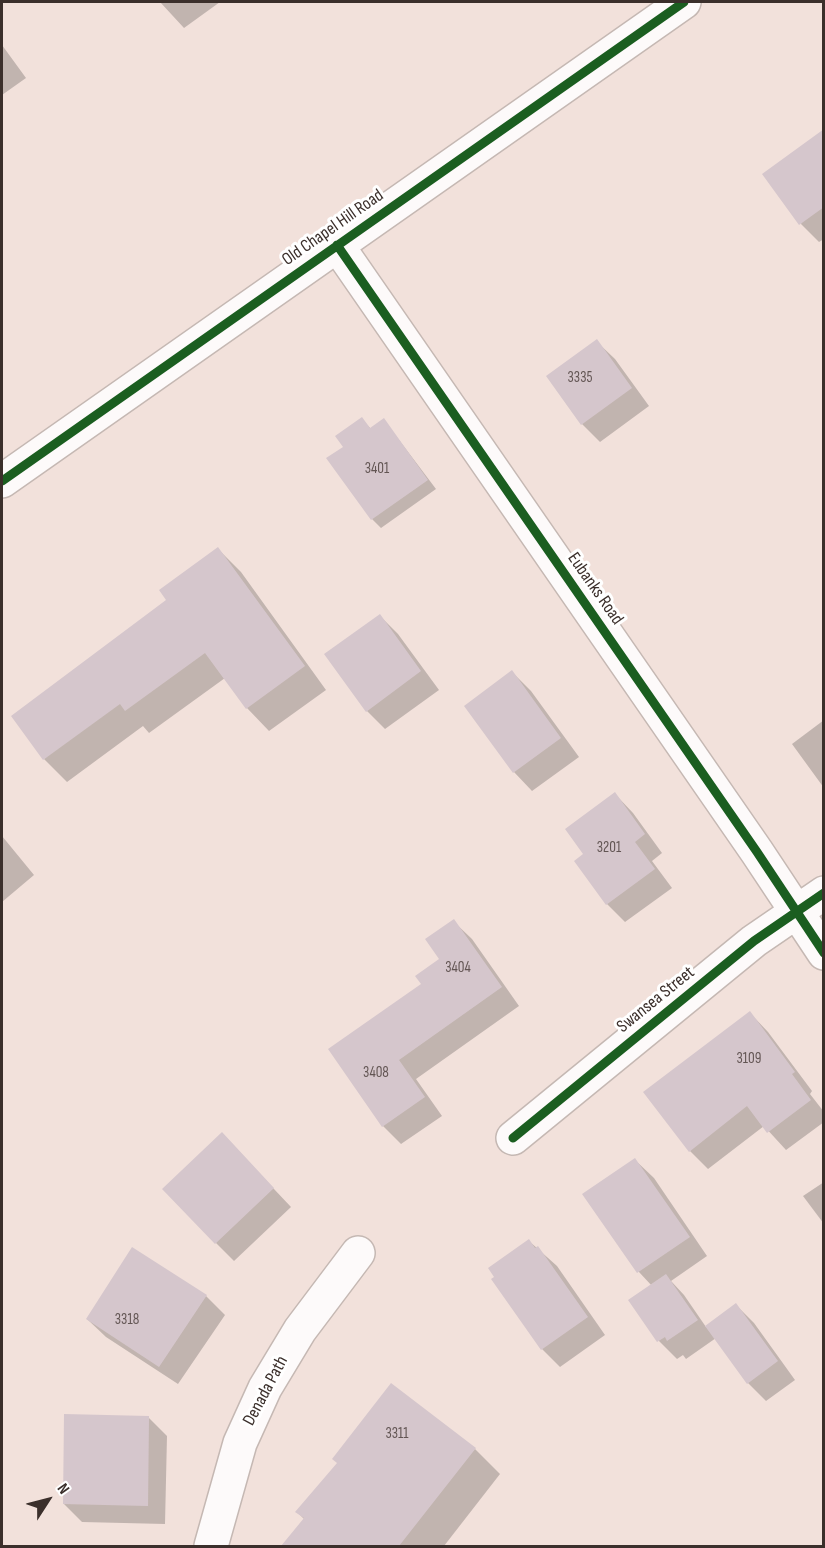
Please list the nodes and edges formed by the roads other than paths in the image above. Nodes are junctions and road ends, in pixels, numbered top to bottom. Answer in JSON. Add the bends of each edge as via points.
{"nodes":[{"id":1,"x":684,"y":2,"type":"edge"},
{"id":2,"x":337,"y":245,"type":"junction"},
{"id":3,"x":2,"y":481,"type":"edge"},
{"id":4,"x":824,"y":893,"type":"edge"},
{"id":5,"x":796,"y":912,"type":"junction"},
{"id":6,"x":824,"y":953,"type":"edge"},
{"id":7,"x":513,"y":1138,"type":"dead end"},
{"id":8,"x":358,"y":1253,"type":"dead end"},
{"id":9,"x":211,"y":1546,"type":"edge"}],
"edges":[{"from":1,"to":2,"type":"street","name":"Old Chapel Hill Road"},
{"from":2,"to":3,"type":"street","name":"Old Chapel Hill Road"},
{"from":2,"to":5,"type":"street","name":"Eubanks Road"},
{"from":4,"to":5,"type":"street","name":"Swansea Street"},
{"from":5,"to":6,"type":"street","name":"Eubanks Road"},
{"from":5,"to":7,"type":"street","name":"Swansea Street","via":[[754,941]]},
{"from":8,"to":9,"type":"street","name":"Denada Path","via":[[300,1330],[265,1388],[240,1443]]}]}
